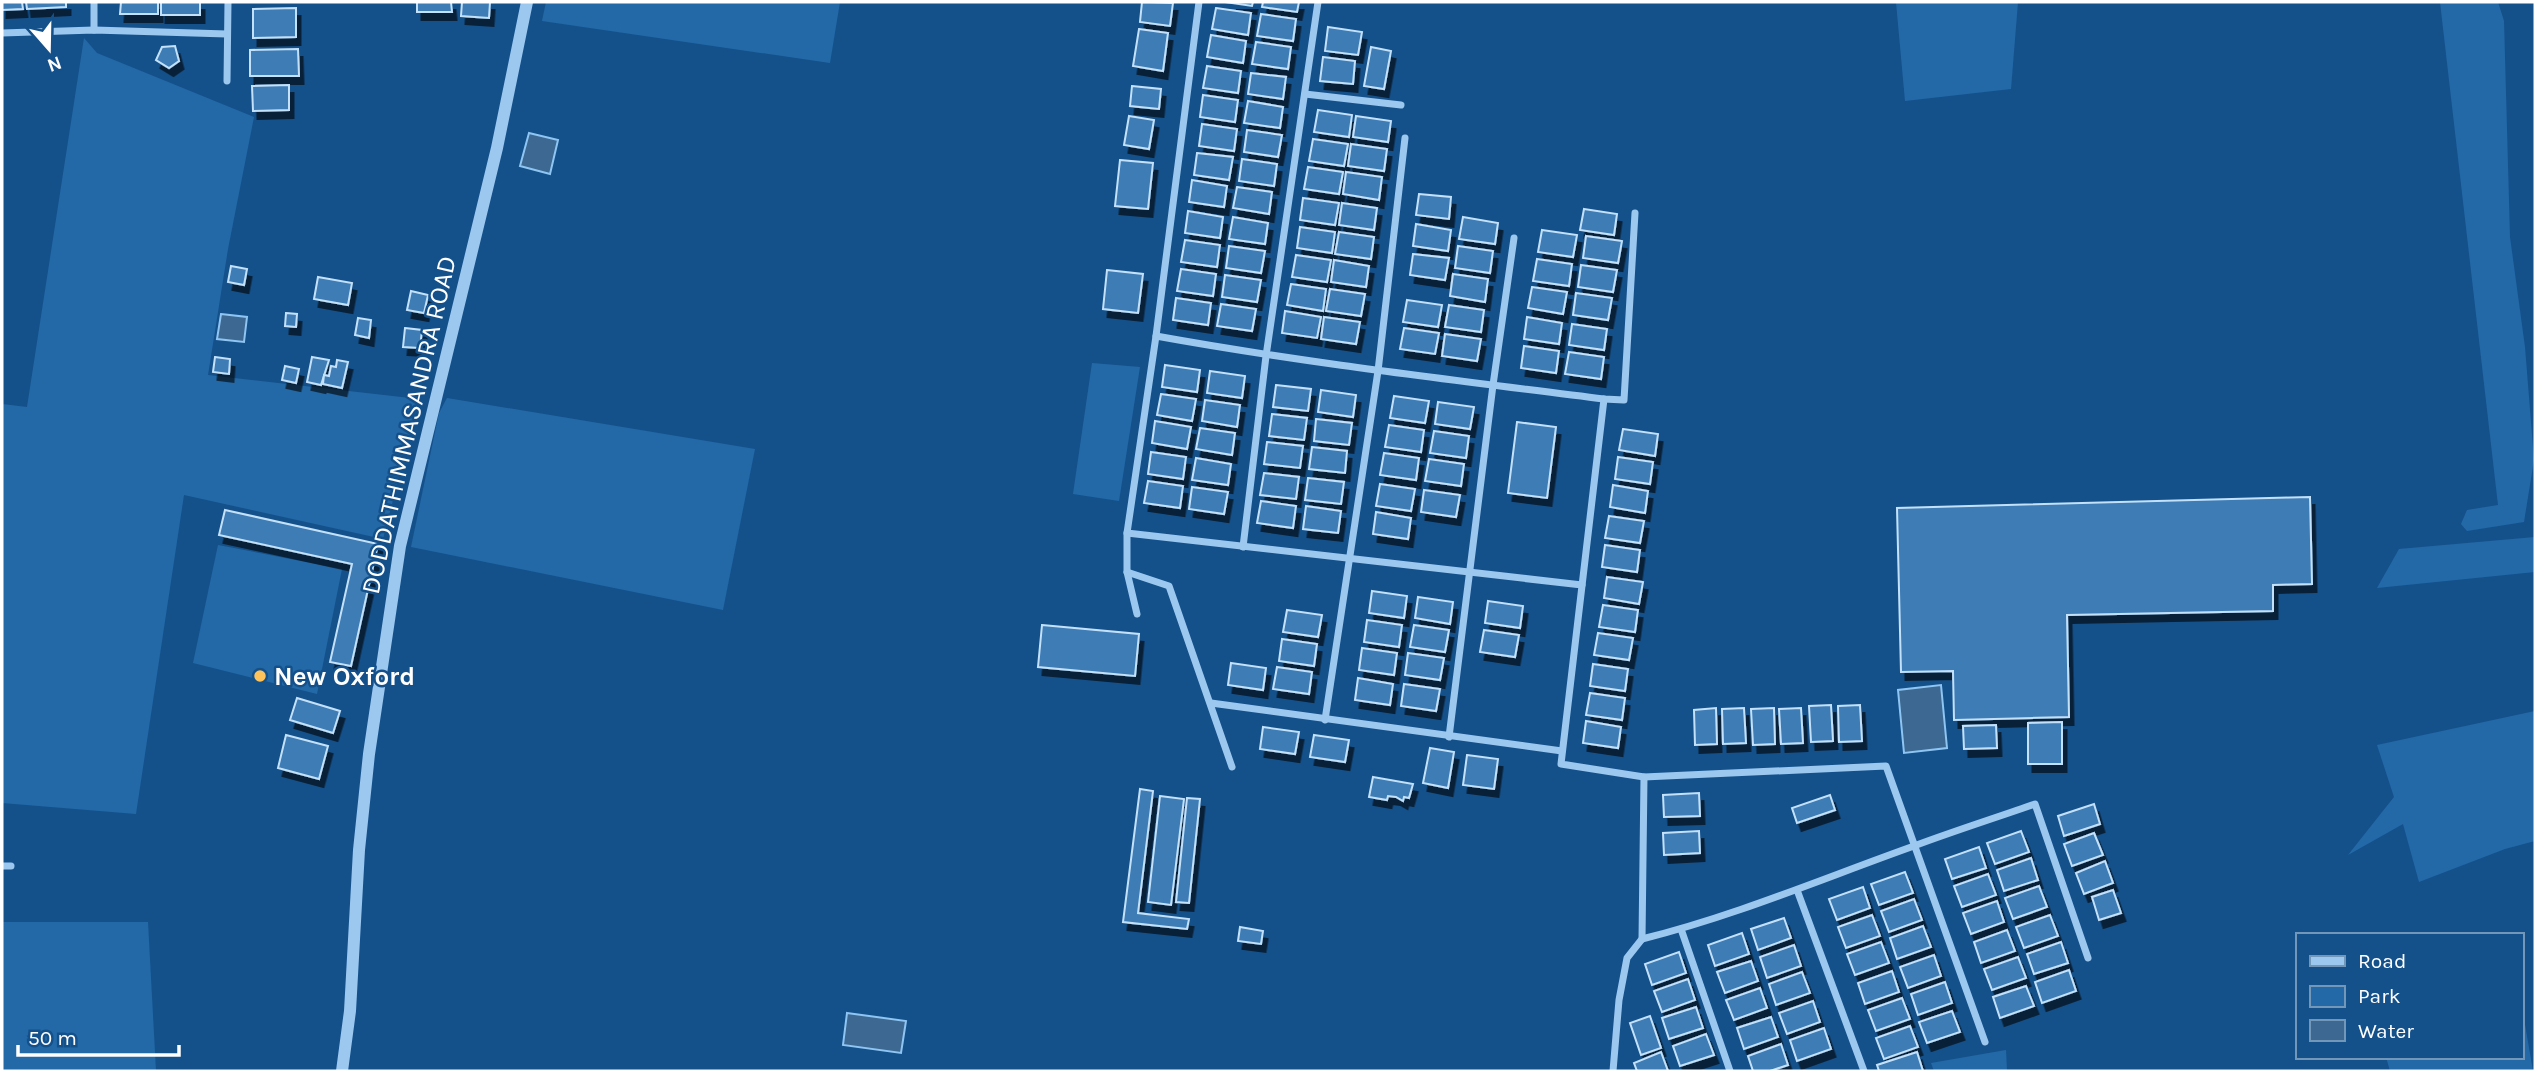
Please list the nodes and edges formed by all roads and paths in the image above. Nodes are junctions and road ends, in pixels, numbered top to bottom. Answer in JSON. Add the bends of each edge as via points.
{"nodes":[{"id":1,"x":94,"y":2,"type":"edge"},
{"id":2,"x":228,"y":2,"type":"edge"},
{"id":3,"x":527,"y":2,"type":"edge"},
{"id":4,"x":1199,"y":2,"type":"edge"},
{"id":5,"x":1318,"y":2,"type":"edge"},
{"id":6,"x":94,"y":30,"type":"junction"},
{"id":7,"x":2,"y":33,"type":"edge"},
{"id":8,"x":228,"y":34,"type":"junction"},
{"id":9,"x":227,"y":81,"type":"dead end"},
{"id":10,"x":1305,"y":94,"type":"junction"},
{"id":11,"x":1401,"y":105,"type":"dead end"},
{"id":12,"x":1405,"y":138,"type":"dead end"},
{"id":13,"x":1634,"y":213,"type":"dead end"},
{"id":14,"x":1514,"y":238,"type":"dead end"},
{"id":15,"x":1157,"y":337,"type":"junction"},
{"id":16,"x":1266,"y":356,"type":"junction"},
{"id":17,"x":1378,"y":371,"type":"junction"},
{"id":18,"x":1493,"y":385,"type":"junction"},
{"id":19,"x":1604,"y":399,"type":"junction"},
{"id":20,"x":1127,"y":533,"type":"junction"},
{"id":21,"x":1243,"y":547,"type":"junction"},
{"id":22,"x":1350,"y":559,"type":"junction"},
{"id":23,"x":1127,"y":572,"type":"junction"},
{"id":24,"x":1471,"y":573,"type":"junction"},
{"id":25,"x":1582,"y":585,"type":"junction"},
{"id":26,"x":1137,"y":614,"type":"dead end"},
{"id":27,"x":1211,"y":703,"type":"junction"},
{"id":28,"x":1325,"y":720,"type":"junction"},
{"id":29,"x":1449,"y":737,"type":"junction"},
{"id":30,"x":1562,"y":751,"type":"junction"},
{"id":31,"x":1232,"y":767,"type":"dead end"},
{"id":32,"x":1644,"y":777,"type":"junction"},
{"id":33,"x":1915,"y":845,"type":"junction"},
{"id":34,"x":2,"y":866,"type":"edge"},
{"id":35,"x":11,"y":866,"type":"dead end"},
{"id":36,"x":1797,"y":890,"type":"junction"},
{"id":37,"x":1681,"y":929,"type":"junction"},
{"id":38,"x":1642,"y":939,"type":"junction"},
{"id":39,"x":2088,"y":958,"type":"dead end"},
{"id":40,"x":1985,"y":1042,"type":"dead end"},
{"id":41,"x":342,"y":1071,"type":"edge"},
{"id":42,"x":1613,"y":1071,"type":"edge"},
{"id":43,"x":1730,"y":1071,"type":"edge"},
{"id":44,"x":1864,"y":1071,"type":"edge"}],
"edges":[{"from":1,"to":6,"type":"street"},
{"from":2,"to":8,"type":"street"},
{"from":3,"to":41,"type":"street","name":"DODDATHIMMASANDRA ROAD","via":[[497,148],[400,546],[369,754],[351,1011]]},
{"from":4,"to":15,"type":"street"},
{"from":5,"to":10,"type":"street"},
{"from":6,"to":7,"type":"street"},
{"from":6,"to":8,"type":"street"},
{"from":8,"to":9,"type":"street"},
{"from":10,"to":11,"type":"street"},
{"from":10,"to":16,"type":"street"},
{"from":12,"to":17,"type":"street"},
{"from":13,"to":19,"type":"street","via":[[1624,400]]},
{"from":14,"to":18,"type":"street"},
{"from":15,"to":16,"type":"street"},
{"from":15,"to":20,"type":"street"},
{"from":16,"to":17,"type":"street"},
{"from":16,"to":21,"type":"street"},
{"from":17,"to":18,"type":"street"},
{"from":17,"to":22,"type":"street"},
{"from":18,"to":19,"type":"street"},
{"from":18,"to":24,"type":"street"},
{"from":19,"to":25,"type":"street"},
{"from":20,"to":21,"type":"street"},
{"from":20,"to":23,"type":"street"},
{"from":21,"to":22,"type":"street"},
{"from":22,"to":24,"type":"street"},
{"from":22,"to":28,"type":"street"},
{"from":23,"to":26,"type":"street"},
{"from":23,"to":27,"type":"street","via":[[1169,586]]},
{"from":24,"to":25,"type":"street"},
{"from":24,"to":29,"type":"street"},
{"from":25,"to":30,"type":"street"},
{"from":27,"to":28,"type":"street"},
{"from":27,"to":31,"type":"street"},
{"from":28,"to":29,"type":"street"},
{"from":29,"to":30,"type":"street"},
{"from":30,"to":32,"type":"street","via":[[1561,764]]},
{"from":32,"to":33,"type":"street","via":[[1886,766]]},
{"from":32,"to":38,"type":"street"},
{"from":33,"to":36,"type":"street"},
{"from":33,"to":39,"type":"street","via":[[2035,804]]},
{"from":33,"to":40,"type":"street"},
{"from":34,"to":35,"type":"street"},
{"from":36,"to":37,"type":"street"},
{"from":36,"to":44,"type":"street"},
{"from":37,"to":38,"type":"street"},
{"from":37,"to":43,"type":"street"},
{"from":38,"to":42,"type":"street","via":[[1627,958]]}]}
